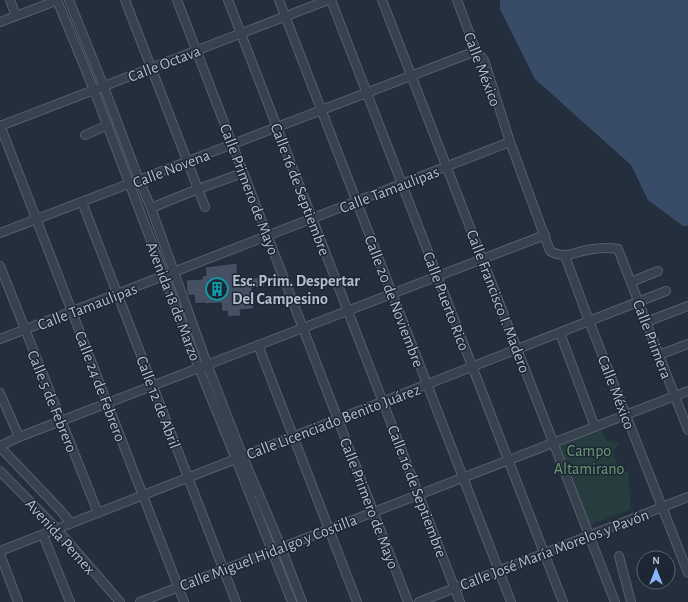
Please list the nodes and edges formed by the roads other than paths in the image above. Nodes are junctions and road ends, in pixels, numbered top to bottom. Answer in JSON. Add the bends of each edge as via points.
{"nodes":[{"id":1,"x":10,"y":0,"type":"edge"},
{"id":2,"x":57,"y":0,"type":"edge"},
{"id":3,"x":69,"y":0,"type":"edge"},
{"id":4,"x":125,"y":0,"type":"edge"},
{"id":5,"x":177,"y":0,"type":"edge"},
{"id":6,"x":228,"y":0,"type":"edge"},
{"id":7,"x":279,"y":0,"type":"edge"},
{"id":8,"x":330,"y":0,"type":"edge"},
{"id":9,"x":382,"y":0,"type":"edge"},
{"id":10,"x":457,"y":0,"type":"edge"},
{"id":11,"x":16,"y":16,"type":"junction"},
{"id":12,"x":286,"y":16,"type":"junction"},
{"id":13,"x":0,"y":22,"type":"edge"},
{"id":14,"x":241,"y":34,"type":"junction"},
{"id":15,"x":196,"y":51,"type":"junction"},
{"id":16,"x":476,"y":51,"type":"junction"},
{"id":17,"x":151,"y":68,"type":"junction"},
{"id":18,"x":411,"y":75,"type":"junction"},
{"id":19,"x":104,"y":87,"type":"junction"},
{"id":20,"x":94,"y":90,"type":"junction"},
{"id":21,"x":367,"y":92,"type":"junction"},
{"id":22,"x":322,"y":110,"type":"junction"},
{"id":23,"x":108,"y":125,"type":"junction"},
{"id":24,"x":0,"y":126,"type":"edge"},
{"id":25,"x":277,"y":127,"type":"junction"},
{"id":26,"x":85,"y":135,"type":"dead end"},
{"id":27,"x":510,"y":142,"type":"junction"},
{"id":28,"x":232,"y":144,"type":"junction"},
{"id":29,"x":187,"y":162,"type":"junction"},
{"id":30,"x":447,"y":167,"type":"junction"},
{"id":31,"x":243,"y":173,"type":"junction"},
{"id":32,"x":139,"y":180,"type":"junction"},
{"id":33,"x":130,"y":183,"type":"junction"},
{"id":34,"x":402,"y":184,"type":"junction"},
{"id":35,"x":198,"y":189,"type":"junction"},
{"id":36,"x":82,"y":202,"type":"junction"},
{"id":37,"x":357,"y":202,"type":"junction"},
{"id":38,"x":205,"y":207,"type":"dead end"},
{"id":39,"x":151,"y":208,"type":"junction"},
{"id":40,"x":37,"y":219,"type":"junction"},
{"id":41,"x":313,"y":219,"type":"junction"},
{"id":42,"x":0,"y":233,"type":"edge"},
{"id":43,"x":545,"y":235,"type":"junction"},
{"id":44,"x":268,"y":236,"type":"junction"},
{"id":45,"x":565,"y":256,"type":"junction"},
{"id":46,"x":482,"y":259,"type":"junction"},
{"id":47,"x":0,"y":266,"type":"edge"},
{"id":48,"x":658,"y":271,"type":"dead end"},
{"id":49,"x":174,"y":272,"type":"junction"},
{"id":50,"x":164,"y":276,"type":"junction"},
{"id":51,"x":437,"y":276,"type":"junction"},
{"id":52,"x":631,"y":282,"type":"junction"},
{"id":53,"x":666,"y":292,"type":"dead end"},
{"id":54,"x":392,"y":293,"type":"junction"},
{"id":55,"x":118,"y":294,"type":"junction"},
{"id":56,"x":639,"y":302,"type":"junction"},
{"id":57,"x":688,"y":306,"type":"edge"},
{"id":58,"x":348,"y":310,"type":"junction"},
{"id":59,"x":72,"y":312,"type":"junction"},
{"id":60,"x":589,"y":322,"type":"junction"},
{"id":61,"x":646,"y":322,"type":"junction"},
{"id":62,"x":303,"y":328,"type":"junction"},
{"id":63,"x":25,"y":330,"type":"junction"},
{"id":64,"x":560,"y":333,"type":"junction"},
{"id":65,"x":0,"y":339,"type":"edge"},
{"id":66,"x":688,"y":344,"type":"edge"},
{"id":67,"x":258,"y":345,"type":"junction"},
{"id":68,"x":517,"y":349,"type":"junction"},
{"id":69,"x":659,"y":355,"type":"junction"},
{"id":70,"x":203,"y":366,"type":"junction"},
{"id":71,"x":472,"y":367,"type":"junction"},
{"id":72,"x":427,"y":384,"type":"junction"},
{"id":73,"x":152,"y":385,"type":"junction"},
{"id":74,"x":688,"y":391,"type":"edge"},
{"id":75,"x":0,"y":393,"type":"edge"},
{"id":76,"x":675,"y":396,"type":"junction"},
{"id":77,"x":383,"y":402,"type":"junction"},
{"id":78,"x":108,"y":403,"type":"junction"},
{"id":79,"x":626,"y":415,"type":"junction"},
{"id":80,"x":338,"y":419,"type":"junction"},
{"id":81,"x":61,"y":420,"type":"junction"},
{"id":82,"x":595,"y":427,"type":"junction"},
{"id":83,"x":688,"y":430,"type":"edge"},
{"id":84,"x":19,"y":437,"type":"junction"},
{"id":85,"x":293,"y":437,"type":"junction"},
{"id":86,"x":553,"y":443,"type":"junction"},
{"id":87,"x":0,"y":447,"type":"edge"},
{"id":88,"x":240,"y":458,"type":"junction"},
{"id":89,"x":508,"y":460,"type":"junction"},
{"id":90,"x":0,"y":471,"type":"edge"},
{"id":91,"x":188,"y":478,"type":"junction"},
{"id":92,"x":463,"y":478,"type":"junction"},
{"id":93,"x":144,"y":495,"type":"junction"},
{"id":94,"x":419,"y":495,"type":"junction"},
{"id":95,"x":688,"y":497,"type":"edge"},
{"id":96,"x":662,"y":507,"type":"junction"},
{"id":97,"x":374,"y":512,"type":"junction"},
{"id":98,"x":98,"y":513,"type":"junction"},
{"id":99,"x":71,"y":524,"type":"junction"},
{"id":100,"x":57,"y":529,"type":"junction"},
{"id":101,"x":329,"y":529,"type":"junction"},
{"id":102,"x":43,"y":535,"type":"junction"},
{"id":103,"x":589,"y":536,"type":"junction"},
{"id":104,"x":281,"y":547,"type":"junction"},
{"id":105,"x":0,"y":551,"type":"edge"},
{"id":106,"x":272,"y":551,"type":"junction"},
{"id":107,"x":544,"y":553,"type":"junction"},
{"id":108,"x":0,"y":554,"type":"edge"},
{"id":109,"x":619,"y":556,"type":"dead end"},
{"id":110,"x":223,"y":570,"type":"junction"},
{"id":111,"x":499,"y":571,"type":"junction"},
{"id":112,"x":688,"y":573,"type":"edge"},
{"id":113,"x":179,"y":587,"type":"junction"},
{"id":114,"x":455,"y":588,"type":"junction"},
{"id":115,"x":18,"y":602,"type":"edge"},
{"id":116,"x":70,"y":602,"type":"edge"},
{"id":117,"x":120,"y":602,"type":"edge"},
{"id":118,"x":140,"y":602,"type":"edge"},
{"id":119,"x":184,"y":602,"type":"edge"},
{"id":120,"x":236,"y":602,"type":"edge"},
{"id":121,"x":292,"y":602,"type":"edge"},
{"id":122,"x":302,"y":602,"type":"edge"},
{"id":123,"x":357,"y":602,"type":"edge"},
{"id":124,"x":408,"y":602,"type":"edge"},
{"id":125,"x":419,"y":602,"type":"edge"},
{"id":126,"x":460,"y":602,"type":"edge"},
{"id":127,"x":511,"y":602,"type":"edge"},
{"id":128,"x":563,"y":602,"type":"edge"},
{"id":129,"x":615,"y":602,"type":"edge"},
{"id":130,"x":631,"y":602,"type":"edge"}],
"edges":[{"from":1,"to":11,"type":"street"},
{"from":2,"to":11,"type":"street"},
{"from":2,"to":20,"type":"street","name":"Avenida 18 de Marzo"},
{"from":3,"to":19,"type":"street","name":"Avenida 18 de Marzo"},
{"from":4,"to":17,"type":"street"},
{"from":5,"to":15,"type":"street","name":"Calle Primero de Mayo"},
{"from":6,"to":14,"type":"street","name":"Calle 16 de Septiembre"},
{"from":7,"to":12,"type":"street","name":"Calle 20 de Noviembre"},
{"from":8,"to":12,"type":"street","name":"Calle Octava"},
{"from":8,"to":21,"type":"street","name":"Calle Puerto Rico"},
{"from":9,"to":18,"type":"street","name":"Calle Francisco I. Madero"},
{"from":10,"to":16,"type":"street","name":"Calle México"},
{"from":11,"to":13,"type":"street"},
{"from":12,"to":14,"type":"street","name":"Calle Octava"},
{"from":12,"to":22,"type":"street","name":"Calle 20 de Noviembre"},
{"from":14,"to":15,"type":"street","name":"Calle Octava"},
{"from":14,"to":25,"type":"street","name":"Calle 16 de Septiembre"},
{"from":15,"to":17,"type":"street","name":"Calle Octava"},
{"from":15,"to":28,"type":"street","name":"Calle Primero de Mayo"},
{"from":16,"to":18,"type":"street","name":"Calle Novena"},
{"from":16,"to":27,"type":"street","name":"Calle México","via":[[484,60]]},
{"from":17,"to":19,"type":"street","name":"Calle Octava"},
{"from":17,"to":29,"type":"street"},
{"from":18,"to":21,"type":"street","name":"Calle Novena"},
{"from":18,"to":30,"type":"street","name":"Calle Francisco I. Madero"},
{"from":19,"to":20,"type":"street","name":"Calle Octava"},
{"from":19,"to":32,"type":"street","name":"Avenida 18 de Marzo"},
{"from":20,"to":23,"type":"street","name":"Avenida 18 de Marzo"},
{"from":20,"to":24,"type":"street","name":"Calle Octava"},
{"from":21,"to":22,"type":"street","name":"Calle Novena"},
{"from":21,"to":34,"type":"street","name":"Calle Puerto Rico"},
{"from":22,"to":25,"type":"street","name":"Calle Novena"},
{"from":22,"to":37,"type":"street","name":"Calle 20 de Noviembre"},
{"from":23,"to":26,"type":"street"},
{"from":23,"to":33,"type":"street","name":"Avenida 18 de Marzo"},
{"from":24,"to":40,"type":"street","name":"Calle 24 de Febrero"},
{"from":25,"to":28,"type":"street","name":"Calle Novena"},
{"from":25,"to":41,"type":"street","name":"Calle 16 de Septiembre"},
{"from":27,"to":30,"type":"street","name":"Calle Tamaulipas"},
{"from":27,"to":43,"type":"street","name":"Calle México"},
{"from":28,"to":29,"type":"street","name":"Calle Novena"},
{"from":28,"to":31,"type":"street","name":"Calle Primero de Mayo"},
{"from":29,"to":32,"type":"street","name":"Calle Novena"},
{"from":29,"to":35,"type":"street"},
{"from":30,"to":34,"type":"street","name":"Calle Tamaulipas"},
{"from":30,"to":46,"type":"street","name":"Calle Francisco I. Madero"},
{"from":31,"to":35,"type":"street"},
{"from":31,"to":44,"type":"street","name":"Calle Primero de Mayo"},
{"from":32,"to":33,"type":"street","name":"Calle Novena"},
{"from":32,"to":39,"type":"street","name":"Avenida 18 de Marzo"},
{"from":33,"to":36,"type":"street","name":"Calle Novena"},
{"from":33,"to":50,"type":"street","name":"Avenida 18 de Marzo"},
{"from":34,"to":37,"type":"street","name":"Calle Tamaulipas"},
{"from":34,"to":51,"type":"street","name":"Calle Puerto Rico"},
{"from":35,"to":38,"type":"street"},
{"from":35,"to":39,"type":"street"},
{"from":36,"to":40,"type":"street","name":"Calle Novena"},
{"from":36,"to":55,"type":"street","name":"Calle 12 de Abril"},
{"from":37,"to":41,"type":"street","name":"Calle Tamaulipas"},
{"from":37,"to":54,"type":"street","name":"Calle 20 de Noviembre"},
{"from":39,"to":49,"type":"street","name":"Avenida 18 de Marzo"},
{"from":40,"to":42,"type":"street","name":"Calle Novena"},
{"from":40,"to":59,"type":"street","name":"Calle 24 de Febrero"},
{"from":41,"to":44,"type":"street","name":"Calle Tamaulipas"},
{"from":41,"to":58,"type":"street","name":"Calle 16 de Septiembre"},
{"from":43,"to":45,"type":"street","name":"Calle México","via":[[550,251]]},
{"from":43,"to":46,"type":"street"},
{"from":44,"to":49,"type":"street","name":"Calle Tamaulipas"},
{"from":44,"to":62,"type":"street","name":"Calle Primero de Mayo"},
{"from":45,"to":52,"type":"street","name":"Calle Primera","via":[[588,250],[618,248]]},
{"from":45,"to":60,"type":"street","name":"Calle México"},
{"from":46,"to":51,"type":"street"},
{"from":46,"to":68,"type":"street","name":"Calle Francisco I. Madero"},
{"from":47,"to":63,"type":"street","name":"Calle 5 de Febrero"},
{"from":48,"to":52,"type":"street"},
{"from":49,"to":50,"type":"street","name":"Calle Tamaulipas"},
{"from":49,"to":70,"type":"street","name":"Avenida 18 de Marzo"},
{"from":50,"to":55,"type":"street","name":"Calle Tamaulipas"},
{"from":50,"to":70,"type":"street","name":"Avenida 18 de Marzo"},
{"from":51,"to":54,"type":"street"},
{"from":51,"to":71,"type":"street","name":"Calle Puerto Rico"},
{"from":52,"to":56,"type":"street","name":"Calle Primera"},
{"from":53,"to":56,"type":"street","name":"Calle Licenciado Benito Juárez"},
{"from":54,"to":58,"type":"street"},
{"from":54,"to":72,"type":"street","name":"Calle 20 de Noviembre"},
{"from":55,"to":59,"type":"street","name":"Calle Tamaulipas"},
{"from":55,"to":73,"type":"street","name":"Calle 12 de Abril"},
{"from":56,"to":60,"type":"street","name":"Calle Licenciado Benito Juárez"},
{"from":56,"to":61,"type":"street","name":"Calle Primera"},
{"from":57,"to":61,"type":"street"},
{"from":58,"to":62,"type":"street"},
{"from":58,"to":77,"type":"street","name":"Calle 16 de Septiembre"},
{"from":59,"to":63,"type":"street","name":"Calle Tamaulipas"},
{"from":59,"to":78,"type":"street","name":"Calle 24 de Febrero"},
{"from":60,"to":64,"type":"street","name":"Calle Licenciado Benito Juárez"},
{"from":60,"to":79,"type":"street","name":"Calle México"},
{"from":61,"to":69,"type":"street","name":"Calle Primera"},
{"from":62,"to":67,"type":"street"},
{"from":62,"to":80,"type":"street","name":"Calle Primero de Mayo"},
{"from":63,"to":65,"type":"street","name":"Calle Tamaulipas"},
{"from":63,"to":81,"type":"street","name":"Calle 5 de Febrero"},
{"from":64,"to":68,"type":"street","name":"Calle Licenciado Benito Juárez"},
{"from":64,"to":82,"type":"street","name":"Calle México"},
{"from":66,"to":69,"type":"street"},
{"from":67,"to":70,"type":"street"},
{"from":67,"to":85,"type":"street"},
{"from":68,"to":71,"type":"street","name":"Calle Licenciado Benito Juárez"},
{"from":68,"to":86,"type":"street","name":"Calle Francisco I. Madero"},
{"from":69,"to":76,"type":"street","name":"Calle Primera"},
{"from":70,"to":73,"type":"street"},
{"from":70,"to":88,"type":"street","name":"Avenida 18 de Marzo"},
{"from":71,"to":72,"type":"street","name":"Calle Licenciado Benito Juárez"},
{"from":71,"to":89,"type":"street","name":"Calle Puerto Rico"},
{"from":72,"to":77,"type":"street","name":"Calle Licenciado Benito Juárez"},
{"from":72,"to":92,"type":"street","name":"Calle 20 de Noviembre"},
{"from":73,"to":78,"type":"street"},
{"from":73,"to":91,"type":"street","name":"Calle 12 de Abril"},
{"from":74,"to":76,"type":"street","name":"Calle Miguel Hidalgo y Costilla"},
{"from":75,"to":84,"type":"street"},
{"from":76,"to":79,"type":"street","name":"Calle Miguel Hidalgo y Costilla"},
{"from":76,"to":83,"type":"street","name":"Calle Primera"},
{"from":77,"to":80,"type":"street","name":"Calle Licenciado Benito Juárez"},
{"from":77,"to":94,"type":"street","name":"Calle 16 de Septiembre"},
{"from":78,"to":81,"type":"street"},
{"from":78,"to":93,"type":"street","name":"Calle 24 de Febrero"},
{"from":79,"to":82,"type":"street","name":"Calle Miguel Hidalgo y Costilla"},
{"from":79,"to":96,"type":"street","name":"Calle México"},
{"from":80,"to":85,"type":"street","name":"Calle Licenciado Benito Juárez"},
{"from":80,"to":97,"type":"street","name":"Calle Primero de Mayo"},
{"from":81,"to":84,"type":"street"},
{"from":81,"to":98,"type":"street","name":"Calle 5 de Febrero"},
{"from":82,"to":86,"type":"street","name":"Calle Miguel Hidalgo y Costilla"},
{"from":84,"to":87,"type":"street"},
{"from":85,"to":88,"type":"street","name":"Calle Licenciado Benito Juárez"},
{"from":85,"to":101,"type":"street"},
{"from":86,"to":89,"type":"street","name":"Calle Miguel Hidalgo y Costilla"},
{"from":86,"to":103,"type":"street","name":"Calle Francisco I. Madero"},
{"from":87,"to":99,"type":"street"},
{"from":88,"to":91,"type":"street","name":"Calle Licenciado Benito Juárez"},
{"from":88,"to":104,"type":"street","name":"Avenida 18 de Marzo"},
{"from":88,"to":106,"type":"street","name":"Avenida 18 de Marzo"},
{"from":89,"to":92,"type":"street","name":"Calle Miguel Hidalgo y Costilla"},
{"from":89,"to":107,"type":"street","name":"Calle Puerto Rico"},
{"from":90,"to":100,"type":"street","name":"Avenida Pemex"},
{"from":91,"to":93,"type":"street","name":"Calle Licenciado Benito Juárez"},
{"from":91,"to":110,"type":"street","name":"Calle 12 de Abril"},
{"from":92,"to":94,"type":"street","name":"Calle Miguel Hidalgo y Costilla"},
{"from":92,"to":111,"type":"street","name":"Calle 20 de Noviembre"},
{"from":93,"to":98,"type":"street","name":"Calle Licenciado Benito Juárez"},
{"from":93,"to":113,"type":"street","name":"Calle 24 de Febrero"},
{"from":94,"to":97,"type":"street","name":"Calle Miguel Hidalgo y Costilla"},
{"from":94,"to":114,"type":"street","name":"Calle 16 de Septiembre"},
{"from":95,"to":96,"type":"street","name":"Calle José María Morelos y Pavón"},
{"from":96,"to":103,"type":"street","name":"Calle José María Morelos y Pavón"},
{"from":96,"to":112,"type":"street","name":"Calle México"},
{"from":97,"to":101,"type":"street","name":"Calle Miguel Hidalgo y Costilla"},
{"from":97,"to":124,"type":"street","name":"Calle Primero de Mayo"},
{"from":98,"to":99,"type":"street","name":"Calle Licenciado Benito Juárez"},
{"from":99,"to":100,"type":"street","name":"Calle Licenciado Benito Juárez"},
{"from":100,"to":102,"type":"street","name":"Calle Licenciado Benito Juárez"},
{"from":100,"to":117,"type":"street","name":"Avenida Pemex"},
{"from":101,"to":104,"type":"street","name":"Calle Miguel Hidalgo y Costilla"},
{"from":101,"to":123,"type":"street"},
{"from":102,"to":105,"type":"street","name":"Calle Licenciado Benito Juárez"},
{"from":102,"to":116,"type":"street"},
{"from":103,"to":107,"type":"street","name":"Calle José María Morelos y Pavón"},
{"from":103,"to":129,"type":"street","name":"Calle Francisco I. Madero"},
{"from":104,"to":106,"type":"street","name":"Calle Miguel Hidalgo y Costilla"},
{"from":104,"to":122,"type":"street","name":"Avenida 18 de Marzo"},
{"from":106,"to":110,"type":"street","name":"Calle Miguel Hidalgo y Costilla"},
{"from":106,"to":121,"type":"street","name":"Avenida 18 de Marzo"},
{"from":107,"to":111,"type":"street","name":"Calle José María Morelos y Pavón"},
{"from":107,"to":128,"type":"street","name":"Calle Puerto Rico"},
{"from":108,"to":115,"type":"street"},
{"from":109,"to":130,"type":"street"},
{"from":110,"to":113,"type":"street","name":"Calle Miguel Hidalgo y Costilla"},
{"from":110,"to":120,"type":"street","name":"Calle 12 de Abril"},
{"from":111,"to":114,"type":"street","name":"Calle José María Morelos y Pavón"},
{"from":111,"to":127,"type":"street","name":"Calle 20 de Noviembre"},
{"from":113,"to":118,"type":"street","name":"Calle Miguel Hidalgo y Costilla"},
{"from":113,"to":119,"type":"street","name":"Calle 24 de Febrero"},
{"from":114,"to":125,"type":"street","name":"Calle José María Morelos y Pavón"},
{"from":114,"to":126,"type":"street","name":"Calle 16 de Septiembre"}]}
